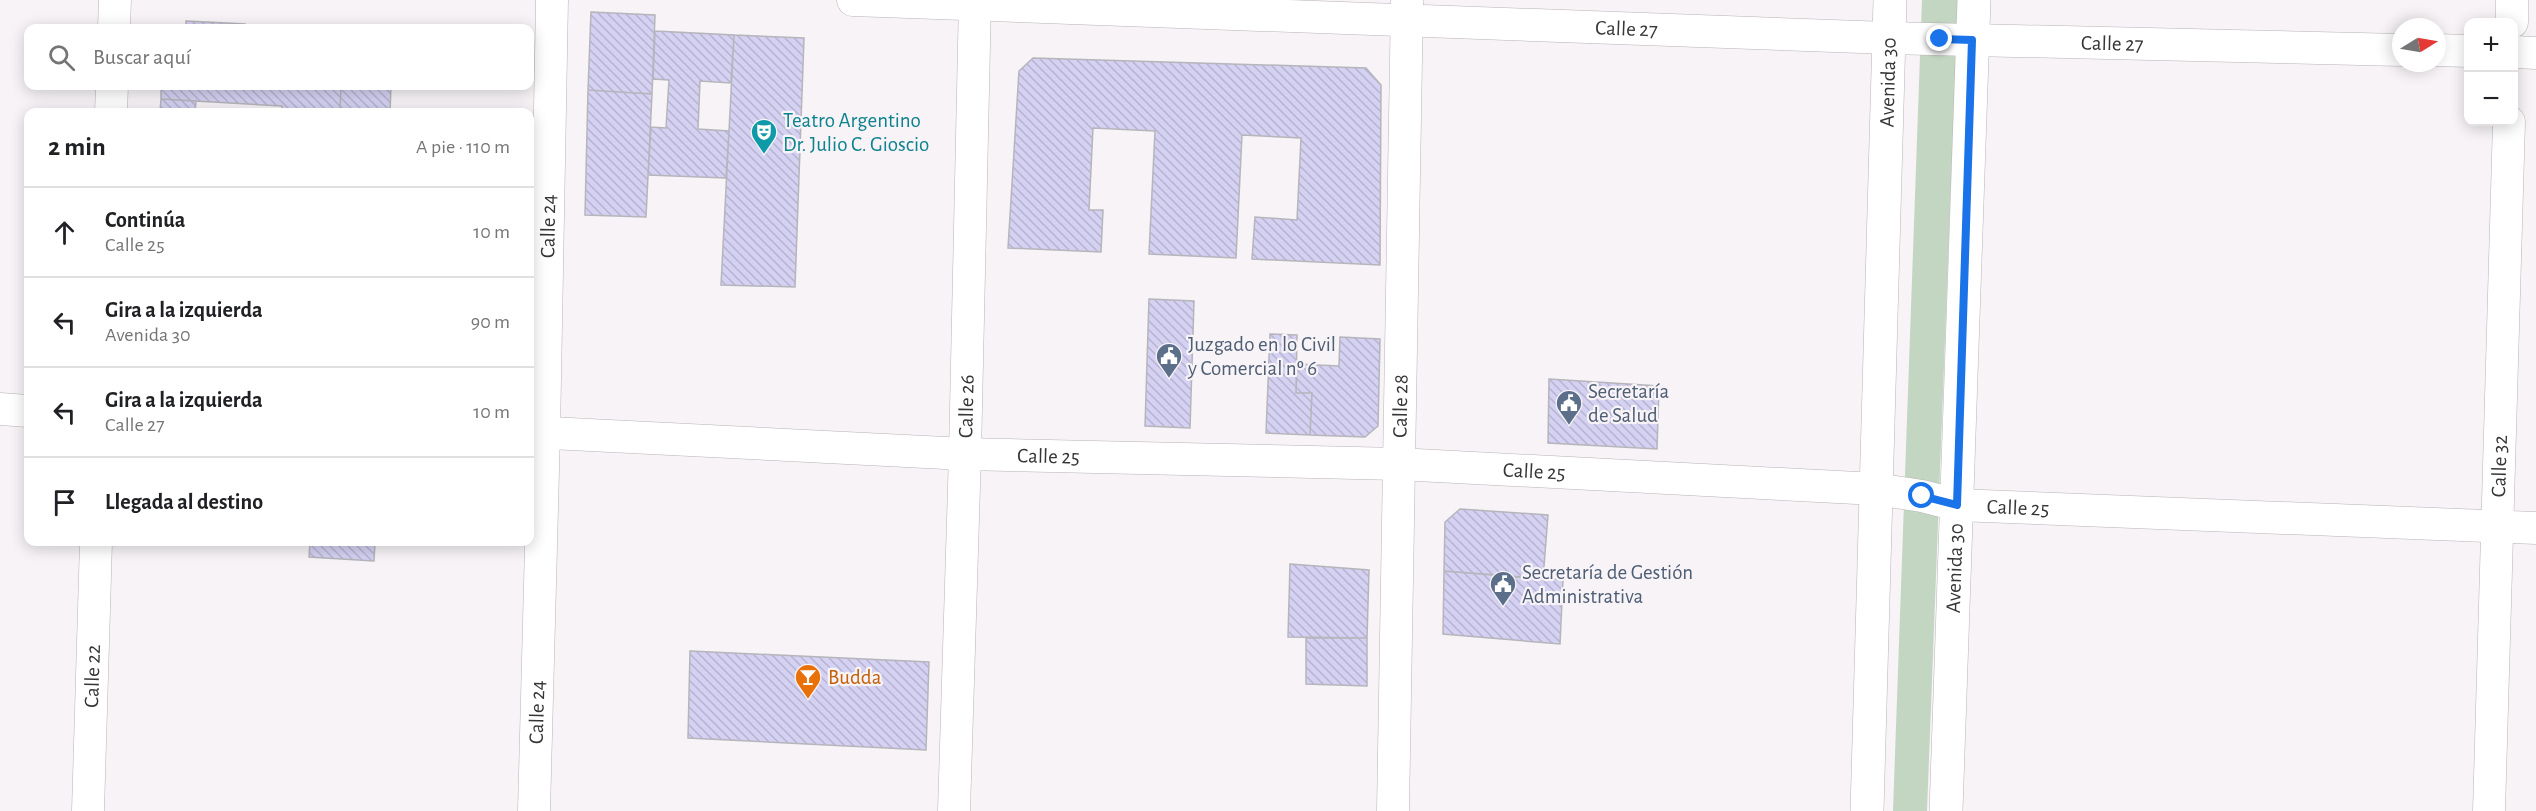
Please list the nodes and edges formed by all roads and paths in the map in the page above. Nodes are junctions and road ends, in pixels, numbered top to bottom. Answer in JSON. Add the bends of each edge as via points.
{"nodes":[{"id":1,"x":115,"y":0,"type":"edge"},
{"id":2,"x":552,"y":0,"type":"edge"},
{"id":3,"x":853,"y":0,"type":"edge"},
{"id":4,"x":1890,"y":0,"type":"edge"},
{"id":5,"x":1974,"y":0,"type":"edge"},
{"id":6,"x":2512,"y":0,"type":"edge"},
{"id":7,"x":975,"y":2,"type":"edge"},
{"id":8,"x":1407,"y":11,"type":"edge"},
{"id":9,"x":2512,"y":18,"type":"edge"},
{"id":10,"x":114,"y":24,"type":"edge"},
{"id":11,"x":1888,"y":38,"type":"junction"},
{"id":12,"x":1972,"y":40,"type":"junction"},
{"id":13,"x":2392,"y":50,"type":"edge"},
{"id":14,"x":2446,"y":51,"type":"edge"},
{"id":15,"x":2464,"y":51,"type":"edge"},
{"id":16,"x":2518,"y":52,"type":"edge"},
{"id":17,"x":2536,"y":53,"type":"edge"},
{"id":18,"x":112,"y":90,"type":"edge"},
{"id":19,"x":111,"y":108,"type":"edge"},
{"id":20,"x":2509,"y":126,"type":"edge"},
{"id":21,"x":0,"y":409,"type":"edge"},
{"id":22,"x":24,"y":411,"type":"edge"},
{"id":23,"x":537,"y":433,"type":"edge"},
{"id":24,"x":965,"y":454,"type":"junction"},
{"id":25,"x":1398,"y":464,"type":"junction"},
{"id":26,"x":1875,"y":489,"type":"junction"},
{"id":27,"x":1957,"y":505,"type":"junction"},
{"id":28,"x":2496,"y":526,"type":"junction"},
{"id":29,"x":2536,"y":528,"type":"edge"},
{"id":30,"x":96,"y":546,"type":"edge"},
{"id":31,"x":87,"y":811,"type":"edge"},
{"id":32,"x":534,"y":811,"type":"edge"},
{"id":33,"x":954,"y":811,"type":"edge"},
{"id":34,"x":1393,"y":811,"type":"edge"},
{"id":35,"x":1867,"y":811,"type":"edge"},
{"id":36,"x":1946,"y":811,"type":"edge"},
{"id":37,"x":2489,"y":811,"type":"edge"}],
"edges":[{"from":1,"to":10,"type":"street"},
{"from":2,"to":23,"type":"street","name":"Calle 24"},
{"from":3,"to":7,"type":"street","name":"Calle 27"},
{"from":4,"to":11,"type":"main road","name":"Avenida 30"},
{"from":5,"to":12,"type":"main road","name":"Avenida 30"},
{"from":6,"to":9,"type":"street"},
{"from":7,"to":8,"type":"street","name":"Calle 27"},
{"from":7,"to":24,"type":"street","name":"Calle 26"},
{"from":8,"to":11,"type":"street","name":"Calle 27"},
{"from":8,"to":25,"type":"street","name":"Calle 28"},
{"from":11,"to":12,"type":"street","name":"Calle 27"},
{"from":11,"to":26,"type":"main road","name":"Avenida 30"},
{"from":12,"to":13,"type":"street","name":"Calle 27"},
{"from":12,"to":27,"type":"main road","name":"Avenida 30"},
{"from":14,"to":15,"type":"street"},
{"from":16,"to":17,"type":"street"},
{"from":18,"to":19,"type":"street"},
{"from":20,"to":28,"type":"street","name":"Calle 32"},
{"from":21,"to":22,"type":"street"},
{"from":23,"to":24,"type":"street","name":"Calle 25"},
{"from":23,"to":32,"type":"street","name":"Calle 24"},
{"from":24,"to":25,"type":"street","name":"Calle 25"},
{"from":24,"to":33,"type":"street","name":"Calle 26"},
{"from":25,"to":26,"type":"street","name":"Calle 25"},
{"from":25,"to":34,"type":"street","name":"Calle 28"},
{"from":26,"to":27,"type":"street","name":"Calle 25"},
{"from":26,"to":35,"type":"main road","name":"Avenida 30"},
{"from":27,"to":28,"type":"street","name":"Calle 25"},
{"from":27,"to":36,"type":"main road","name":"Avenida 30"},
{"from":28,"to":29,"type":"street","name":"Calle 25"},
{"from":28,"to":37,"type":"street","name":"Calle 32"},
{"from":30,"to":31,"type":"street","name":"Calle 22"}]}
